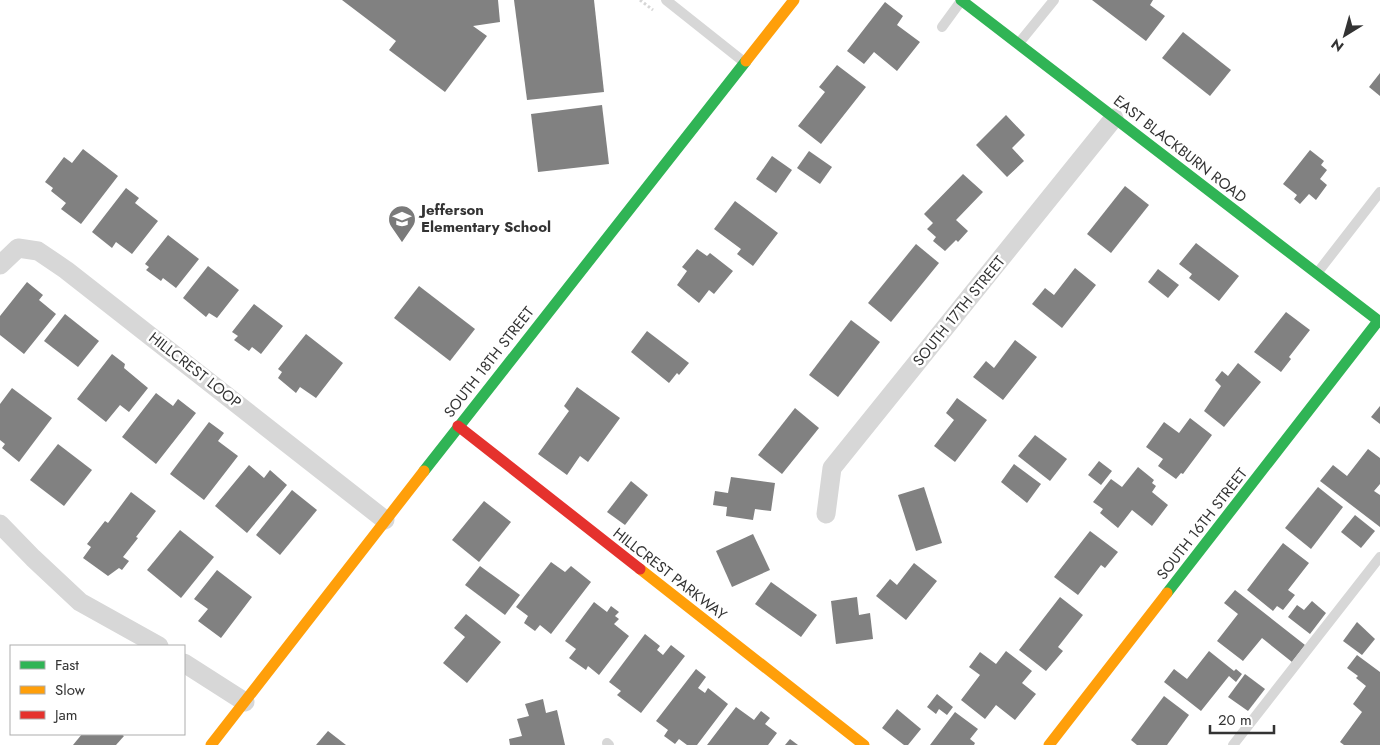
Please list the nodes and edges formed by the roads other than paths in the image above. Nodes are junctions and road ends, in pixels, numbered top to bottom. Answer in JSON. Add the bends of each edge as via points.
{"nodes":[{"id":1,"x":666,"y":0,"type":"edge"},
{"id":2,"x":794,"y":0,"type":"edge"},
{"id":3,"x":961,"y":0,"type":"edge"},
{"id":4,"x":1054,"y":0,"type":"edge"},
{"id":5,"x":942,"y":27,"type":"dead end"},
{"id":6,"x":1018,"y":44,"type":"junction"},
{"id":7,"x":745,"y":62,"type":"junction"},
{"id":8,"x":1114,"y":118,"type":"junction"},
{"id":9,"x":1380,"y":192,"type":"edge"},
{"id":10,"x":0,"y":265,"type":"edge"},
{"id":11,"x":1317,"y":274,"type":"junction"},
{"id":12,"x":1379,"y":321,"type":"edge"},
{"id":13,"x":458,"y":426,"type":"junction"},
{"id":14,"x":826,"y":514,"type":"dead end"},
{"id":15,"x":384,"y":520,"type":"junction"},
{"id":16,"x":0,"y":524,"type":"edge"},
{"id":17,"x":1380,"y":557,"type":"edge"},
{"id":18,"x":157,"y":645,"type":"edge"},
{"id":19,"x":185,"y":664,"type":"edge"},
{"id":20,"x":245,"y":702,"type":"junction"},
{"id":21,"x":211,"y":745,"type":"edge"},
{"id":22,"x":864,"y":745,"type":"edge"},
{"id":23,"x":1050,"y":745,"type":"edge"},
{"id":24,"x":1234,"y":745,"type":"edge"}],
"edges":[{"from":1,"to":7,"type":"lane"},
{"from":2,"to":7,"type":"street","name":"SOUTH 18TH STREET"},
{"from":3,"to":5,"type":"lane"},
{"from":3,"to":6,"type":"street","name":"EAST BLACKBURN ROAD"},
{"from":4,"to":6,"type":"lane"},
{"from":6,"to":8,"type":"street","name":"EAST BLACKBURN ROAD"},
{"from":7,"to":13,"type":"street","name":"SOUTH 18TH STREET"},
{"from":8,"to":11,"type":"street","name":"EAST BLACKBURN ROAD"},
{"from":8,"to":14,"type":"street","name":"SOUTH 17TH STREET","via":[[832,468]]},
{"from":9,"to":11,"type":"lane"},
{"from":10,"to":15,"type":"street","name":"HILLCREST LOOP","via":[[18,248],[38,252],[66,270]]},
{"from":11,"to":12,"type":"street","name":"EAST BLACKBURN ROAD"},
{"from":12,"to":23,"type":"street","name":"SOUTH 16TH STREET"},
{"from":13,"to":15,"type":"street","name":"SOUTH 18TH STREET"},
{"from":13,"to":22,"type":"street","name":"HILLCREST PARKWAY"},
{"from":15,"to":20,"type":"street","name":"SOUTH 18TH STREET"},
{"from":16,"to":18,"type":"street","via":[[80,602]]},
{"from":17,"to":24,"type":"lane"},
{"from":19,"to":20,"type":"street"},
{"from":20,"to":21,"type":"street","name":"SOUTH 18TH STREET"}]}
